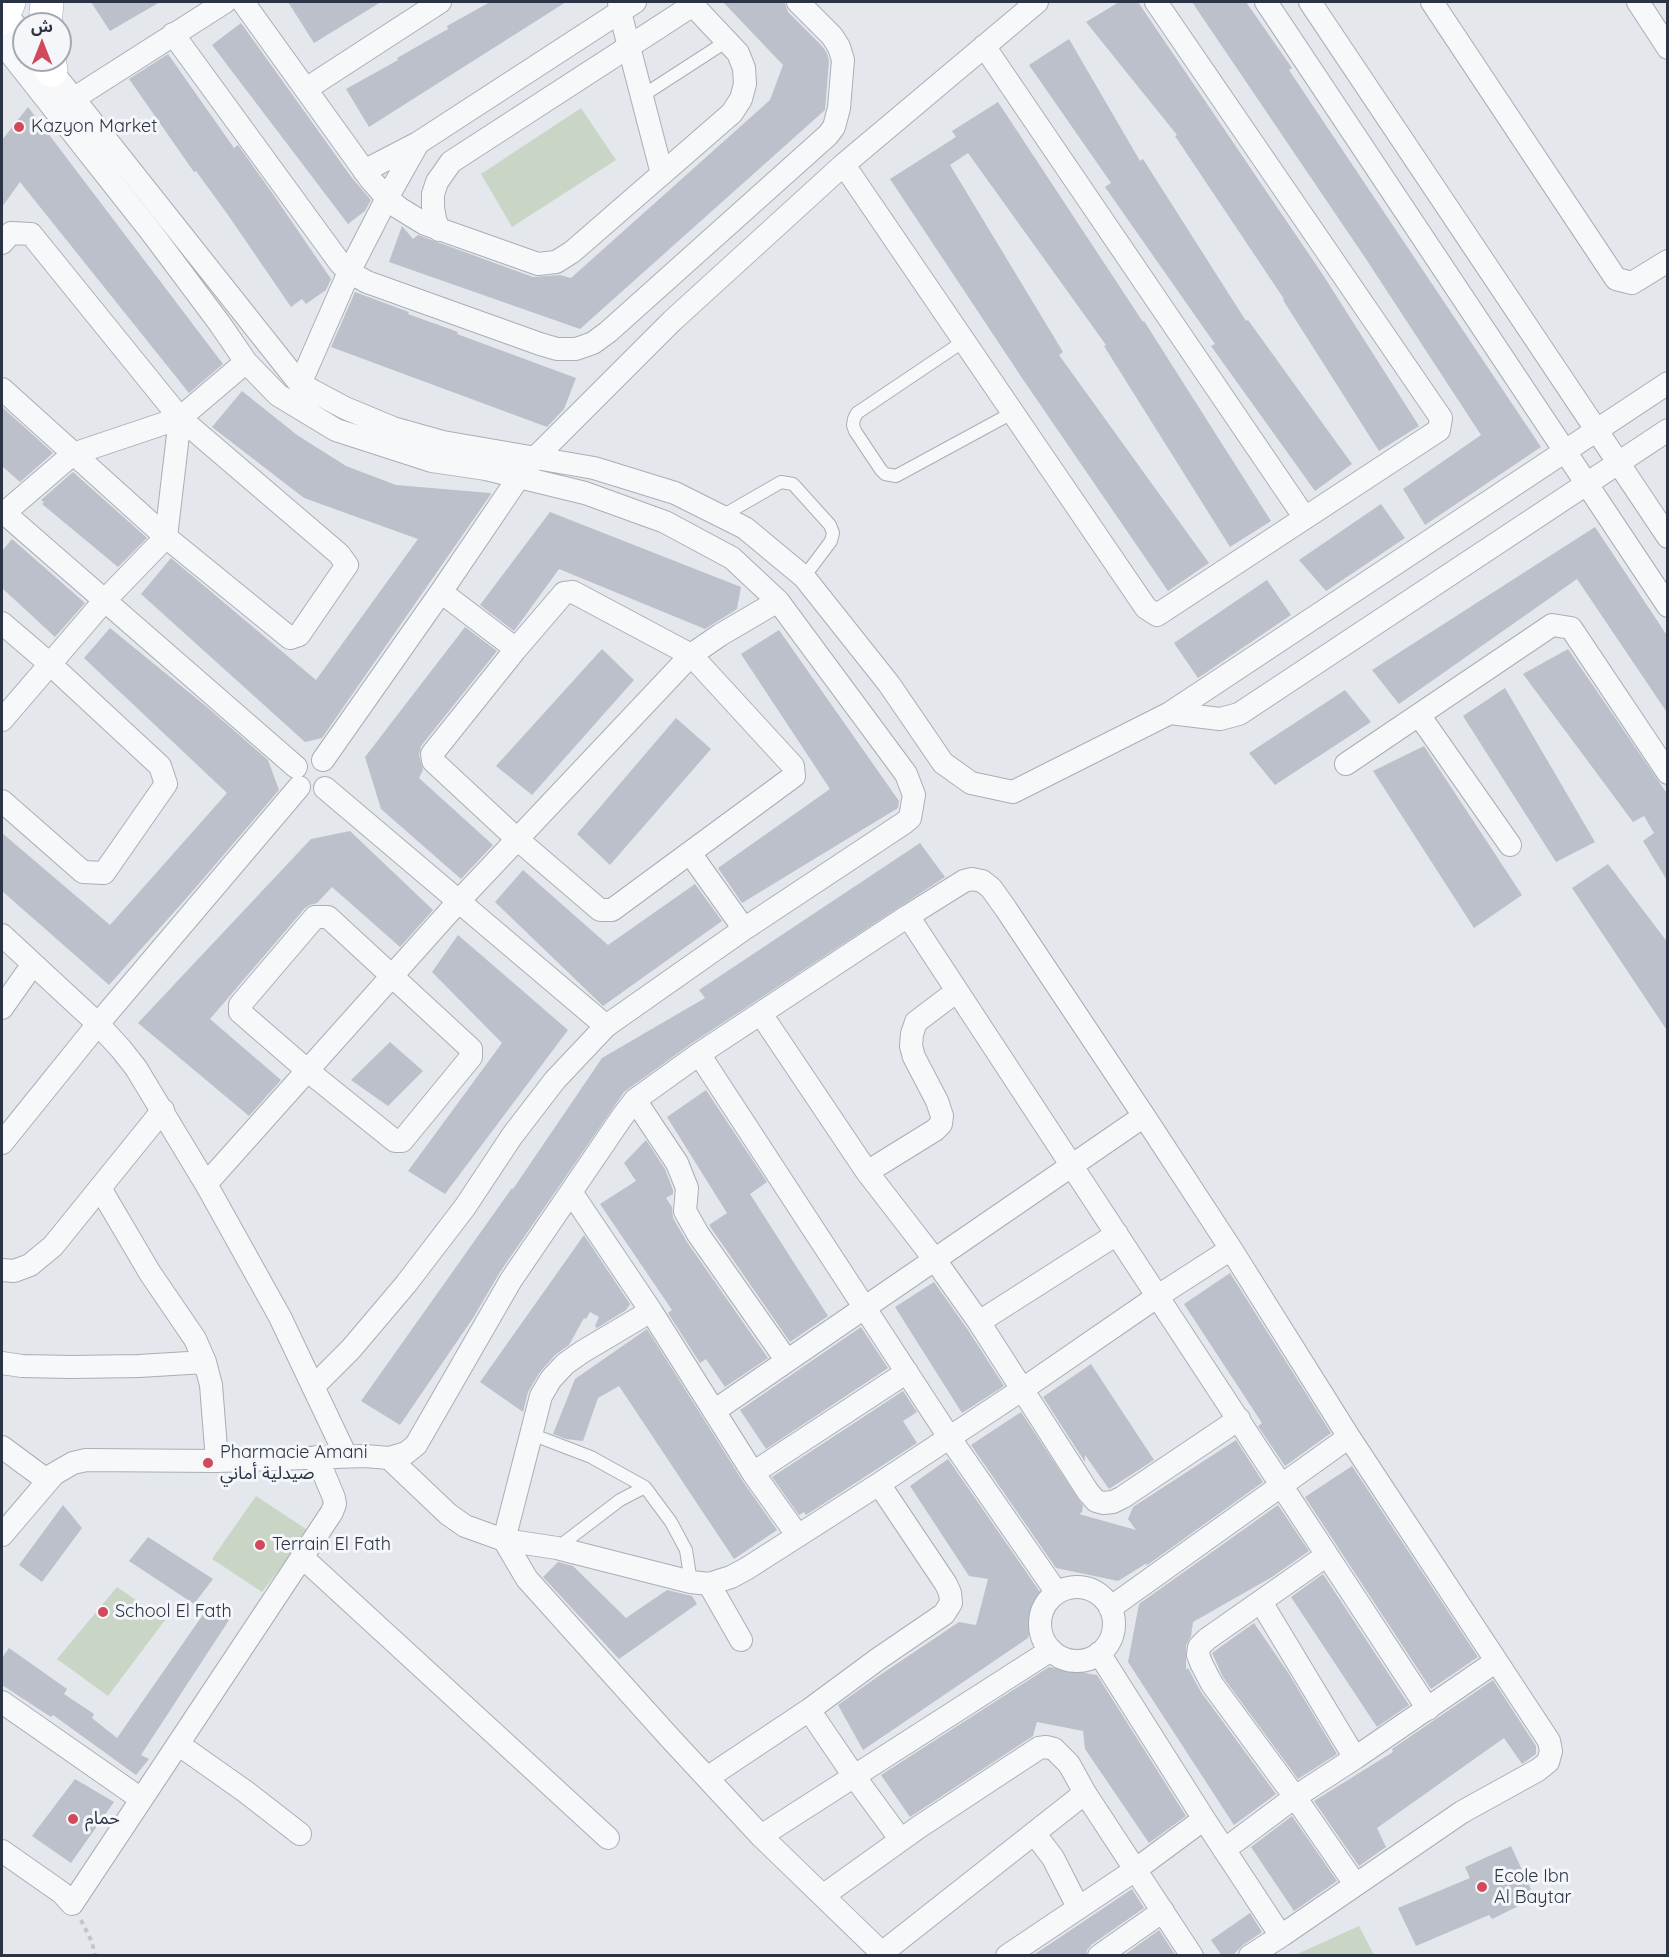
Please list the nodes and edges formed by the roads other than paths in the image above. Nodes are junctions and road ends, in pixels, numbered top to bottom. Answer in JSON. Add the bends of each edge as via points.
{"nodes":[{"id":1,"x":225,"y":2,"type":"edge"},
{"id":2,"x":243,"y":2,"type":"edge"},
{"id":3,"x":440,"y":2,"type":"edge"},
{"id":4,"x":798,"y":2,"type":"edge"},
{"id":5,"x":1037,"y":2,"type":"edge"},
{"id":6,"x":1156,"y":2,"type":"edge"},
{"id":7,"x":1266,"y":2,"type":"edge"},
{"id":8,"x":1310,"y":2,"type":"edge"},
{"id":9,"x":1432,"y":2,"type":"edge"},
{"id":10,"x":1638,"y":2,"type":"edge"},
{"id":11,"x":691,"y":3,"type":"edge"},
{"id":12,"x":625,"y":5,"type":"edge"},
{"id":13,"x":8,"y":16,"type":"edge"},
{"id":14,"x":173,"y":34,"type":"junction"},
{"id":15,"x":727,"y":40,"type":"junction"},
{"id":16,"x":629,"y":46,"type":"junction"},
{"id":17,"x":984,"y":46,"type":"junction"},
{"id":18,"x":1668,"y":48,"type":"edge"},
{"id":19,"x":54,"y":72,"type":"edge"},
{"id":20,"x":306,"y":89,"type":"junction"},
{"id":21,"x":642,"y":96,"type":"junction"},
{"id":22,"x":73,"y":99,"type":"junction"},
{"id":23,"x":418,"y":143,"type":"junction"},
{"id":24,"x":844,"y":165,"type":"junction"},
{"id":25,"x":364,"y":171,"type":"junction"},
{"id":26,"x":662,"y":174,"type":"junction"},
{"id":27,"x":387,"y":198,"type":"junction"},
{"id":28,"x":439,"y":230,"type":"junction"},
{"id":29,"x":2,"y":243,"type":"edge"},
{"id":30,"x":1668,"y":261,"type":"edge"},
{"id":31,"x":349,"y":272,"type":"junction"},
{"id":32,"x":964,"y":341,"type":"junction"},
{"id":33,"x":246,"y":362,"type":"junction"},
{"id":34,"x":1668,"y":383,"type":"edge"},
{"id":35,"x":300,"y":384,"type":"junction"},
{"id":36,"x":2,"y":389,"type":"edge"},
{"id":37,"x":1012,"y":412,"type":"junction"},
{"id":38,"x":180,"y":418,"type":"junction"},
{"id":39,"x":1597,"y":430,"type":"junction"},
{"id":40,"x":1668,"y":430,"type":"edge"},
{"id":41,"x":1564,"y":452,"type":"junction"},
{"id":42,"x":73,"y":454,"type":"junction"},
{"id":43,"x":536,"y":458,"type":"junction"},
{"id":44,"x":1619,"y":463,"type":"junction"},
{"id":45,"x":519,"y":477,"type":"junction"},
{"id":46,"x":1587,"y":484,"type":"junction"},
{"id":47,"x":2,"y":513,"type":"edge"},
{"id":48,"x":722,"y":516,"type":"junction"},
{"id":49,"x":1305,"y":518,"type":"junction"},
{"id":50,"x":166,"y":537,"type":"junction"},
{"id":51,"x":1668,"y":537,"type":"edge"},
{"id":52,"x":804,"y":577,"type":"junction"},
{"id":53,"x":441,"y":592,"type":"junction"},
{"id":54,"x":105,"y":600,"type":"junction"},
{"id":55,"x":778,"y":601,"type":"junction"},
{"id":56,"x":1668,"y":606,"type":"edge"},
{"id":57,"x":2,"y":623,"type":"edge"},
{"id":58,"x":516,"y":649,"type":"junction"},
{"id":59,"x":691,"y":655,"type":"junction"},
{"id":60,"x":50,"y":664,"type":"junction"},
{"id":61,"x":1170,"y":713,"type":"junction"},
{"id":62,"x":1419,"y":715,"type":"junction"},
{"id":63,"x":2,"y":720,"type":"edge"},
{"id":64,"x":324,"y":760,"type":"junction"},
{"id":65,"x":1346,"y":764,"type":"dead end"},
{"id":66,"x":1668,"y":773,"type":"edge"},
{"id":67,"x":298,"y":777,"type":"junction"},
{"id":68,"x":325,"y":788,"type":"junction"},
{"id":69,"x":2,"y":801,"type":"edge"},
{"id":70,"x":518,"y":839,"type":"junction"},
{"id":71,"x":1510,"y":845,"type":"dead end"},
{"id":72,"x":690,"y":853,"type":"junction"},
{"id":73,"x":458,"y":902,"type":"junction"},
{"id":74,"x":908,"y":916,"type":"junction"},
{"id":75,"x":744,"y":929,"type":"junction"},
{"id":76,"x":2,"y":935,"type":"edge"},
{"id":77,"x":33,"y":964,"type":"junction"},
{"id":78,"x":392,"y":976,"type":"junction"},
{"id":79,"x":957,"y":991,"type":"junction"},
{"id":80,"x":2,"y":1008,"type":"edge"},
{"id":81,"x":761,"y":1014,"type":"junction"},
{"id":82,"x":98,"y":1024,"type":"junction"},
{"id":83,"x":606,"y":1026,"type":"junction"},
{"id":84,"x":699,"y":1054,"type":"junction"},
{"id":85,"x":308,"y":1071,"type":"junction"},
{"id":86,"x":635,"y":1100,"type":"junction"},
{"id":87,"x":163,"y":1110,"type":"junction"},
{"id":88,"x":1144,"y":1116,"type":"junction"},
{"id":89,"x":2,"y":1143,"type":"edge"},
{"id":90,"x":1072,"y":1166,"type":"junction"},
{"id":91,"x":867,"y":1172,"type":"junction"},
{"id":92,"x":206,"y":1184,"type":"junction"},
{"id":93,"x":100,"y":1188,"type":"junction"},
{"id":94,"x":571,"y":1192,"type":"junction"},
{"id":95,"x":1117,"y":1234,"type":"junction"},
{"id":96,"x":1231,"y":1249,"type":"junction"},
{"id":97,"x":935,"y":1260,"type":"junction"},
{"id":98,"x":2,"y":1270,"type":"edge"},
{"id":99,"x":1158,"y":1296,"type":"junction"},
{"id":100,"x":865,"y":1306,"type":"junction"},
{"id":101,"x":651,"y":1311,"type":"junction"},
{"id":102,"x":979,"y":1322,"type":"junction"},
{"id":103,"x":787,"y":1361,"type":"junction"},
{"id":104,"x":205,"y":1362,"type":"junction"},
{"id":105,"x":2,"y":1363,"type":"edge"},
{"id":106,"x":907,"y":1372,"type":"junction"},
{"id":107,"x":313,"y":1387,"type":"junction"},
{"id":108,"x":1023,"y":1389,"type":"junction"},
{"id":109,"x":714,"y":1411,"type":"junction"},
{"id":110,"x":1239,"y":1419,"type":"junction"},
{"id":111,"x":531,"y":1434,"type":"junction"},
{"id":112,"x":949,"y":1437,"type":"junction"},
{"id":113,"x":1349,"y":1437,"type":"junction"},
{"id":114,"x":2,"y":1448,"type":"edge"},
{"id":115,"x":346,"y":1456,"type":"junction"},
{"id":116,"x":317,"y":1457,"type":"junction"},
{"id":117,"x":389,"y":1458,"type":"junction"},
{"id":118,"x":217,"y":1461,"type":"junction"},
{"id":119,"x":753,"y":1473,"type":"junction"},
{"id":120,"x":48,"y":1482,"type":"junction"},
{"id":121,"x":879,"y":1485,"type":"junction"},
{"id":122,"x":1281,"y":1485,"type":"junction"},
{"id":123,"x":645,"y":1487,"type":"junction"},
{"id":124,"x":2,"y":1535,"type":"edge"},
{"id":125,"x":798,"y":1536,"type":"junction"},
{"id":126,"x":504,"y":1540,"type":"junction"},
{"id":127,"x":557,"y":1548,"type":"junction"},
{"id":128,"x":1327,"y":1555,"type":"junction"},
{"id":129,"x":302,"y":1557,"type":"junction"},
{"id":130,"x":700,"y":1583,"type":"junction"},
{"id":131,"x":1057,"y":1593,"type":"junction"},
{"id":132,"x":1261,"y":1602,"type":"junction"},
{"id":133,"x":1110,"y":1608,"type":"junction"},
{"id":134,"x":741,"y":1640,"type":"dead end"},
{"id":135,"x":1051,"y":1650,"type":"junction"},
{"id":136,"x":1099,"y":1653,"type":"junction"},
{"id":137,"x":1495,"y":1662,"type":"junction"},
{"id":138,"x":2,"y":1702,"type":"edge"},
{"id":139,"x":1428,"y":1709,"type":"junction"},
{"id":140,"x":809,"y":1710,"type":"junction"},
{"id":141,"x":178,"y":1744,"type":"junction"},
{"id":142,"x":1355,"y":1758,"type":"junction"},
{"id":143,"x":854,"y":1776,"type":"junction"},
{"id":144,"x":707,"y":1778,"type":"junction"},
{"id":145,"x":1085,"y":1793,"type":"junction"},
{"id":146,"x":1295,"y":1797,"type":"junction"},
{"id":147,"x":141,"y":1799,"type":"junction"},
{"id":148,"x":1203,"y":1819,"type":"junction"},
{"id":149,"x":1034,"y":1833,"type":"junction"},
{"id":150,"x":300,"y":1834,"type":"dead end"},
{"id":151,"x":761,"y":1836,"type":"junction"},
{"id":152,"x":608,"y":1838,"type":"dead end"},
{"id":153,"x":901,"y":1840,"type":"junction"},
{"id":154,"x":1224,"y":1850,"type":"junction"},
{"id":155,"x":2,"y":1851,"type":"edge"},
{"id":156,"x":1136,"y":1870,"type":"junction"},
{"id":157,"x":1355,"y":1884,"type":"junction"},
{"id":158,"x":824,"y":1895,"type":"junction"},
{"id":159,"x":1078,"y":1907,"type":"junction"},
{"id":160,"x":1163,"y":1911,"type":"junction"},
{"id":161,"x":1281,"y":1936,"type":"junction"},
{"id":162,"x":884,"y":1954,"type":"edge"},
{"id":163,"x":1012,"y":1954,"type":"edge"},
{"id":164,"x":1099,"y":1956,"type":"edge"},
{"id":165,"x":1192,"y":1956,"type":"edge"},
{"id":166,"x":1250,"y":1956,"type":"edge"}],
"edges":[{"from":1,"to":14,"type":"street"},
{"from":2,"to":20,"type":"street"},
{"from":3,"to":20,"type":"street"},
{"from":4,"to":31,"type":"street","via":[[831,36],[843,60],[834,127],[593,343],[558,350]]},
{"from":5,"to":17,"type":"street"},
{"from":6,"to":49,"type":"street","via":[[1441,418],[1439,430]]},
{"from":7,"to":41,"type":"street"},
{"from":8,"to":39,"type":"street"},
{"from":9,"to":30,"type":"street","via":[[1616,279],[1632,283]]},
{"from":10,"to":18,"type":"street"},
{"from":11,"to":15,"type":"street"},
{"from":11,"to":16,"type":"street"},
{"from":12,"to":16,"type":"street"},
{"from":12,"to":23,"type":"street"},
{"from":13,"to":33,"type":"street","via":[[152,233]]},
{"from":14,"to":22,"type":"street"},
{"from":14,"to":31,"type":"street"},
{"from":15,"to":21,"type":"lane"},
{"from":15,"to":26,"type":"street","via":[[744,68],[741,99],[732,113]]},
{"from":16,"to":21,"type":"street"},
{"from":16,"to":28,"type":"street","via":[[451,162],[434,194]]},
{"from":17,"to":24,"type":"street"},
{"from":17,"to":49,"type":"street"},
{"from":19,"to":22,"type":"street"},
{"from":20,"to":25,"type":"street"},
{"from":21,"to":26,"type":"street"},
{"from":22,"to":35,"type":"street"},
{"from":23,"to":25,"type":"street"},
{"from":23,"to":27,"type":"street"},
{"from":24,"to":32,"type":"street"},
{"from":24,"to":43,"type":"street","via":[[672,321]]},
{"from":25,"to":27,"type":"street"},
{"from":26,"to":28,"type":"street","via":[[556,262],[529,262]]},
{"from":27,"to":28,"type":"street","via":[[411,217]]},
{"from":27,"to":31,"type":"street"},
{"from":29,"to":38,"type":"street","via":[[11,233],[31,234]]},
{"from":31,"to":35,"type":"street"},
{"from":32,"to":37,"type":"street"},
{"from":32,"to":37,"type":"lane","via":[[857,413],[855,431],[881,470],[896,476]]},
{"from":33,"to":38,"type":"street"},
{"from":33,"to":45,"type":"street","via":[[278,395],[336,430],[432,461]]},
{"from":34,"to":39,"type":"street"},
{"from":35,"to":43,"type":"street","via":[[393,428],[443,442]]},
{"from":36,"to":42,"type":"street"},
{"from":37,"to":49,"type":"street","via":[[1146,608],[1157,615]]},
{"from":38,"to":42,"type":"street"},
{"from":38,"to":50,"type":"street"},
{"from":38,"to":50,"type":"street","via":[[347,565],[299,635],[290,638]]},
{"from":39,"to":41,"type":"street"},
{"from":39,"to":44,"type":"street"},
{"from":40,"to":44,"type":"street"},
{"from":41,"to":46,"type":"street"},
{"from":41,"to":61,"type":"street"},
{"from":42,"to":47,"type":"street"},
{"from":42,"to":50,"type":"street"},
{"from":43,"to":45,"type":"street"},
{"from":43,"to":48,"type":"street","via":[[594,468],[675,493]]},
{"from":44,"to":46,"type":"street"},
{"from":44,"to":51,"type":"street"},
{"from":45,"to":53,"type":"street"},
{"from":45,"to":55,"type":"street","via":[[585,493],[665,522],[732,558]]},
{"from":46,"to":56,"type":"street"},
{"from":46,"to":61,"type":"street","via":[[1239,714],[1220,719]]},
{"from":47,"to":54,"type":"street"},
{"from":48,"to":52,"type":"street","via":[[745,528]]},
{"from":48,"to":52,"type":"lane","via":[[781,482],[793,484],[834,533]]},
{"from":50,"to":54,"type":"street"},
{"from":52,"to":61,"type":"street","via":[[889,684],[943,763],[971,783],[1013,792]]},
{"from":53,"to":58,"type":"street"},
{"from":53,"to":64,"type":"street"},
{"from":54,"to":60,"type":"street"},
{"from":54,"to":67,"type":"street"},
{"from":55,"to":59,"type":"street"},
{"from":55,"to":75,"type":"street","via":[[906,774],[914,795],[910,818],[904,823]]},
{"from":57,"to":60,"type":"street"},
{"from":58,"to":59,"type":"street","via":[[564,593],[573,592]]},
{"from":58,"to":70,"type":"street","via":[[432,754],[433,761]]},
{"from":59,"to":70,"type":"street"},
{"from":59,"to":72,"type":"street","via":[[793,766],[794,776]]},
{"from":60,"to":63,"type":"street"},
{"from":60,"to":69,"type":"street","via":[[160,766],[166,784],[104,873],[83,872]]},
{"from":62,"to":65,"type":"street"},
{"from":62,"to":66,"type":"street","via":[[1552,625],[1571,628]]},
{"from":62,"to":71,"type":"street"},
{"from":64,"to":67,"type":"street","via":[[307,757],[301,761]]},
{"from":64,"to":68,"type":"street","via":[[331,776]]},
{"from":67,"to":68,"type":"street","via":[[311,793]]},
{"from":67,"to":82,"type":"street"},
{"from":68,"to":73,"type":"street"},
{"from":70,"to":72,"type":"street","via":[[600,910],[612,910]]},
{"from":70,"to":73,"type":"street"},
{"from":72,"to":75,"type":"street"},
{"from":73,"to":78,"type":"street"},
{"from":73,"to":83,"type":"street"},
{"from":74,"to":79,"type":"street"},
{"from":74,"to":81,"type":"street"},
{"from":74,"to":88,"type":"street","via":[[964,881],[982,881],[991,888]]},
{"from":75,"to":83,"type":"street"},
{"from":76,"to":77,"type":"street"},
{"from":77,"to":80,"type":"street"},
{"from":77,"to":82,"type":"street"},
{"from":78,"to":85,"type":"street"},
{"from":78,"to":85,"type":"street","via":[[328,917],[315,917],[240,1005],[240,1012]]},
{"from":78,"to":85,"type":"street","via":[[471,1049],[471,1057],[402,1141],[395,1141]]},
{"from":79,"to":90,"type":"street"},
{"from":79,"to":91,"type":"street","via":[[916,1022],[912,1034],[914,1057],[937,1101],[941,1124]]},
{"from":81,"to":84,"type":"street"},
{"from":81,"to":91,"type":"street"},
{"from":82,"to":87,"type":"street","via":[[136,1068]]},
{"from":82,"to":89,"type":"street"},
{"from":83,"to":107,"type":"street","via":[[555,1080],[465,1208],[405,1284],[351,1349]]},
{"from":84,"to":86,"type":"street"},
{"from":84,"to":100,"type":"street"},
{"from":85,"to":92,"type":"street"},
{"from":86,"to":94,"type":"street"},
{"from":86,"to":103,"type":"street","via":[[677,1163],[687,1188],[685,1211],[698,1234]]},
{"from":87,"to":92,"type":"street"},
{"from":87,"to":93,"type":"street"},
{"from":88,"to":90,"type":"street"},
{"from":88,"to":96,"type":"street"},
{"from":90,"to":95,"type":"street"},
{"from":90,"to":97,"type":"street"},
{"from":91,"to":97,"type":"street"},
{"from":92,"to":107,"type":"street","via":[[280,1317]]},
{"from":93,"to":98,"type":"street","via":[[53,1246],[30,1265],[14,1271]]},
{"from":93,"to":104,"type":"street","via":[[195,1339]]},
{"from":94,"to":101,"type":"street"},
{"from":94,"to":117,"type":"street","via":[[511,1280],[416,1445]]},
{"from":95,"to":99,"type":"street"},
{"from":95,"to":102,"type":"street"},
{"from":96,"to":99,"type":"street"},
{"from":96,"to":113,"type":"street"},
{"from":97,"to":100,"type":"street"},
{"from":97,"to":102,"type":"street"},
{"from":99,"to":108,"type":"street"},
{"from":99,"to":110,"type":"street"},
{"from":100,"to":103,"type":"street"},
{"from":100,"to":106,"type":"street"},
{"from":101,"to":109,"type":"street"},
{"from":101,"to":111,"type":"street","via":[[565,1364],[541,1396]]},
{"from":102,"to":108,"type":"street"},
{"from":103,"to":109,"type":"street"},
{"from":104,"to":105,"type":"street","via":[[71,1367]]},
{"from":104,"to":118,"type":"street","via":[[211,1384]]},
{"from":106,"to":112,"type":"street"},
{"from":106,"to":119,"type":"street"},
{"from":107,"to":115,"type":"street"},
{"from":108,"to":110,"type":"street","via":[[1088,1492],[1103,1503],[1123,1497]]},
{"from":108,"to":112,"type":"street"},
{"from":109,"to":119,"type":"street"},
{"from":110,"to":122,"type":"street"},
{"from":111,"to":123,"type":"lane","via":[[591,1457]]},
{"from":111,"to":126,"type":"street"},
{"from":112,"to":121,"type":"street"},
{"from":112,"to":131,"type":"street"},
{"from":113,"to":122,"type":"street"},
{"from":113,"to":137,"type":"street"},
{"from":114,"to":120,"type":"street"},
{"from":115,"to":116,"type":"street"},
{"from":115,"to":117,"type":"street"},
{"from":116,"to":118,"type":"street"},
{"from":116,"to":129,"type":"street","via":[[335,1504]]},
{"from":117,"to":126,"type":"street","via":[[455,1520]]},
{"from":118,"to":120,"type":"street","via":[[86,1460],[63,1468]]},
{"from":119,"to":125,"type":"street"},
{"from":120,"to":124,"type":"street"},
{"from":121,"to":125,"type":"street"},
{"from":121,"to":140,"type":"street","via":[[946,1584],[951,1603],[944,1614]]},
{"from":122,"to":128,"type":"street"},
{"from":122,"to":133,"type":"street"},
{"from":123,"to":127,"type":"lane","via":[[620,1500]]},
{"from":123,"to":130,"type":"lane","via":[[670,1522]]},
{"from":125,"to":130,"type":"street","via":[[739,1573]]},
{"from":126,"to":127,"type":"street"},
{"from":126,"to":144,"type":"street","via":[[527,1579]]},
{"from":127,"to":130,"type":"street"},
{"from":128,"to":132,"type":"street"},
{"from":128,"to":139,"type":"street"},
{"from":129,"to":141,"type":"street"},
{"from":129,"to":152,"type":"street"},
{"from":130,"to":134,"type":"street"},
{"from":131,"to":133,"type":"street","via":[[1085,1588],[1100,1595]]},
{"from":131,"to":135,"type":"street","via":[[1044,1607],[1040,1623],[1043,1639]]},
{"from":132,"to":142,"type":"street"},
{"from":132,"to":146,"type":"street","via":[[1207,1639],[1198,1654],[1212,1684]]},
{"from":133,"to":136,"type":"street","via":[[1113,1632]]},
{"from":135,"to":136,"type":"street","via":[[1076,1661]]},
{"from":135,"to":143,"type":"street"},
{"from":136,"to":148,"type":"street"},
{"from":137,"to":139,"type":"street"},
{"from":137,"to":157,"type":"street","via":[[1549,1742],[1548,1762],[1462,1812]]},
{"from":138,"to":147,"type":"street"},
{"from":139,"to":142,"type":"street"},
{"from":140,"to":143,"type":"street"},
{"from":140,"to":144,"type":"street"},
{"from":141,"to":147,"type":"street"},
{"from":141,"to":150,"type":"street"},
{"from":142,"to":146,"type":"street"},
{"from":143,"to":151,"type":"street"},
{"from":143,"to":153,"type":"street"},
{"from":144,"to":151,"type":"street"},
{"from":145,"to":149,"type":"street"},
{"from":145,"to":153,"type":"street","via":[[1060,1754],[1054,1749],[1040,1748]]},
{"from":145,"to":156,"type":"street"},
{"from":146,"to":154,"type":"street"},
{"from":146,"to":157,"type":"street"},
{"from":147,"to":155,"type":"street","via":[[72,1904]]},
{"from":148,"to":154,"type":"street"},
{"from":148,"to":156,"type":"street"},
{"from":149,"to":159,"type":"street","via":[[1053,1858]]},
{"from":149,"to":162,"type":"street"},
{"from":151,"to":158,"type":"street"},
{"from":153,"to":158,"type":"street"},
{"from":154,"to":161,"type":"street"},
{"from":156,"to":159,"type":"street"},
{"from":156,"to":160,"type":"street"},
{"from":157,"to":161,"type":"street"},
{"from":158,"to":162,"type":"street"},
{"from":159,"to":163,"type":"street"},
{"from":160,"to":164,"type":"street"},
{"from":160,"to":165,"type":"street"},
{"from":161,"to":166,"type":"street"}]}
